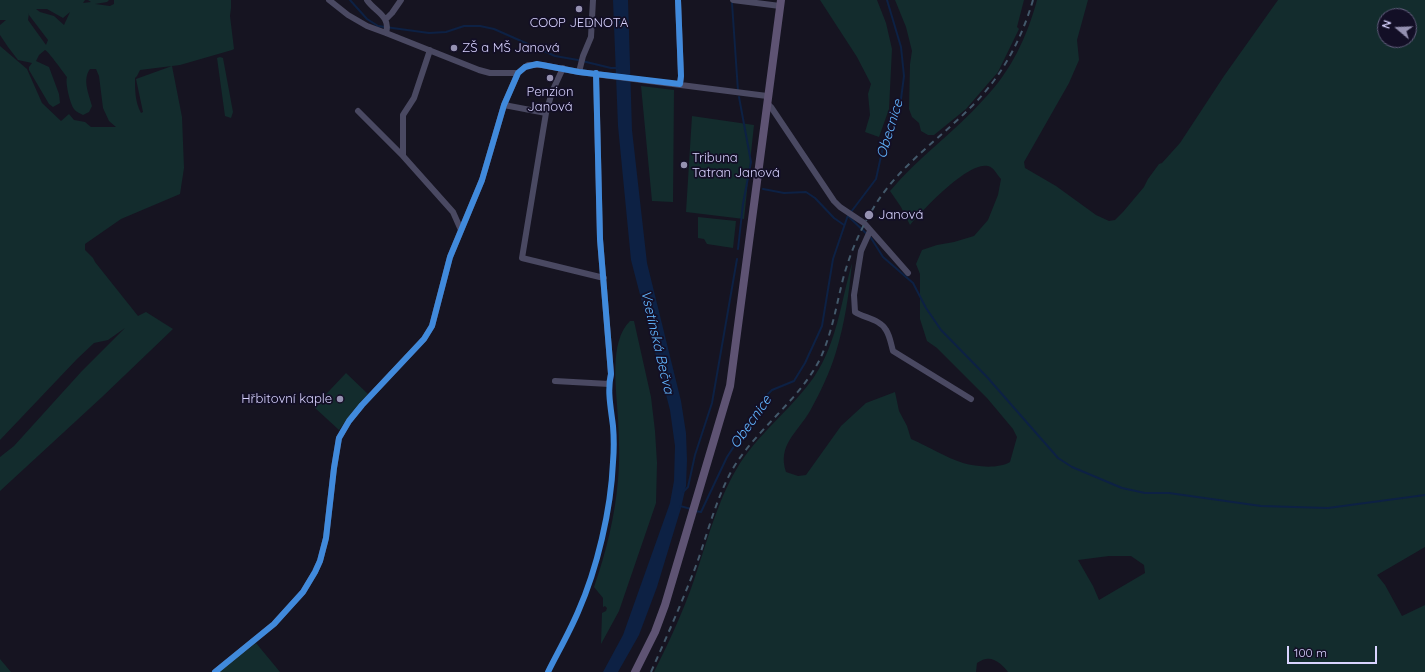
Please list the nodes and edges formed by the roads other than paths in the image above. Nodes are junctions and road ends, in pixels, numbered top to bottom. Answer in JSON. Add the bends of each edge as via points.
{"nodes":[{"id":1,"x":329,"y":0,"type":"edge"},
{"id":2,"x":367,"y":0,"type":"edge"},
{"id":3,"x":401,"y":0,"type":"edge"},
{"id":4,"x":593,"y":0,"type":"edge"},
{"id":5,"x":678,"y":0,"type":"edge"},
{"id":6,"x":733,"y":0,"type":"edge"},
{"id":7,"x":780,"y":3,"type":"edge"},
{"id":8,"x":387,"y":26,"type":"junction"},
{"id":9,"x":430,"y":50,"type":"junction"},
{"id":10,"x":563,"y":68,"type":"junction"},
{"id":11,"x":579,"y":72,"type":"junction"},
{"id":12,"x":518,"y":73,"type":"junction"},
{"id":13,"x":599,"y":73,"type":"junction"},
{"id":14,"x":678,"y":84,"type":"junction"},
{"id":15,"x":767,"y":100,"type":"junction"},
{"id":16,"x":504,"y":105,"type":"junction"},
{"id":17,"x":358,"y":111,"type":"dead end"},
{"id":18,"x":546,"y":113,"type":"junction"},
{"id":19,"x":403,"y":156,"type":"junction"},
{"id":20,"x":461,"y":230,"type":"junction"},
{"id":21,"x":870,"y":231,"type":"junction"},
{"id":22,"x":908,"y":273,"type":"dead end"},
{"id":23,"x":604,"y":278,"type":"junction"},
{"id":24,"x":555,"y":381,"type":"dead end"},
{"id":25,"x":971,"y":399,"type":"dead end"},
{"id":26,"x":215,"y":672,"type":"edge"},
{"id":27,"x":635,"y":672,"type":"edge"}],
"edges":[{"from":1,"to":8,"type":"street","via":[[367,26]]},
{"from":2,"to":8,"type":"street"},
{"from":3,"to":8,"type":"street"},
{"from":4,"to":11,"type":"street","via":[[592,37]]},
{"from":5,"to":14,"type":"street","via":[[681,76]]},
{"from":6,"to":7,"type":"street"},
{"from":7,"to":15,"type":"main road"},
{"from":8,"to":9,"type":"street"},
{"from":9,"to":12,"type":"street","via":[[482,72]]},
{"from":9,"to":19,"type":"street","via":[[414,98],[403,116]]},
{"from":10,"to":11,"type":"street"},
{"from":10,"to":12,"type":"street","via":[[532,64]]},
{"from":10,"to":18,"type":"street"},
{"from":11,"to":13,"type":"street"},
{"from":12,"to":16,"type":"street"},
{"from":13,"to":14,"type":"street"},
{"from":13,"to":23,"type":"street","via":[[600,231]]},
{"from":14,"to":15,"type":"street"},
{"from":15,"to":21,"type":"street","via":[[834,201],[864,223]]},
{"from":15,"to":27,"type":"main road","via":[[730,386],[661,617]]},
{"from":16,"to":18,"type":"street"},
{"from":16,"to":20,"type":"street","via":[[482,180]]},
{"from":17,"to":19,"type":"street"},
{"from":18,"to":23,"type":"street","via":[[522,258]]},
{"from":19,"to":20,"type":"street","via":[[453,212]]},
{"from":20,"to":26,"type":"street","via":[[450,257],[432,326],[424,339],[362,405],[339,438],[326,538],[311,581],[274,624]]},
{"from":21,"to":22,"type":"street"},
{"from":21,"to":25,"type":"street","via":[[861,251],[854,295],[855,312],[881,324],[888,335],[893,352]]},
{"from":23,"to":24,"type":"street","via":[[611,374],[609,384]]}]}
